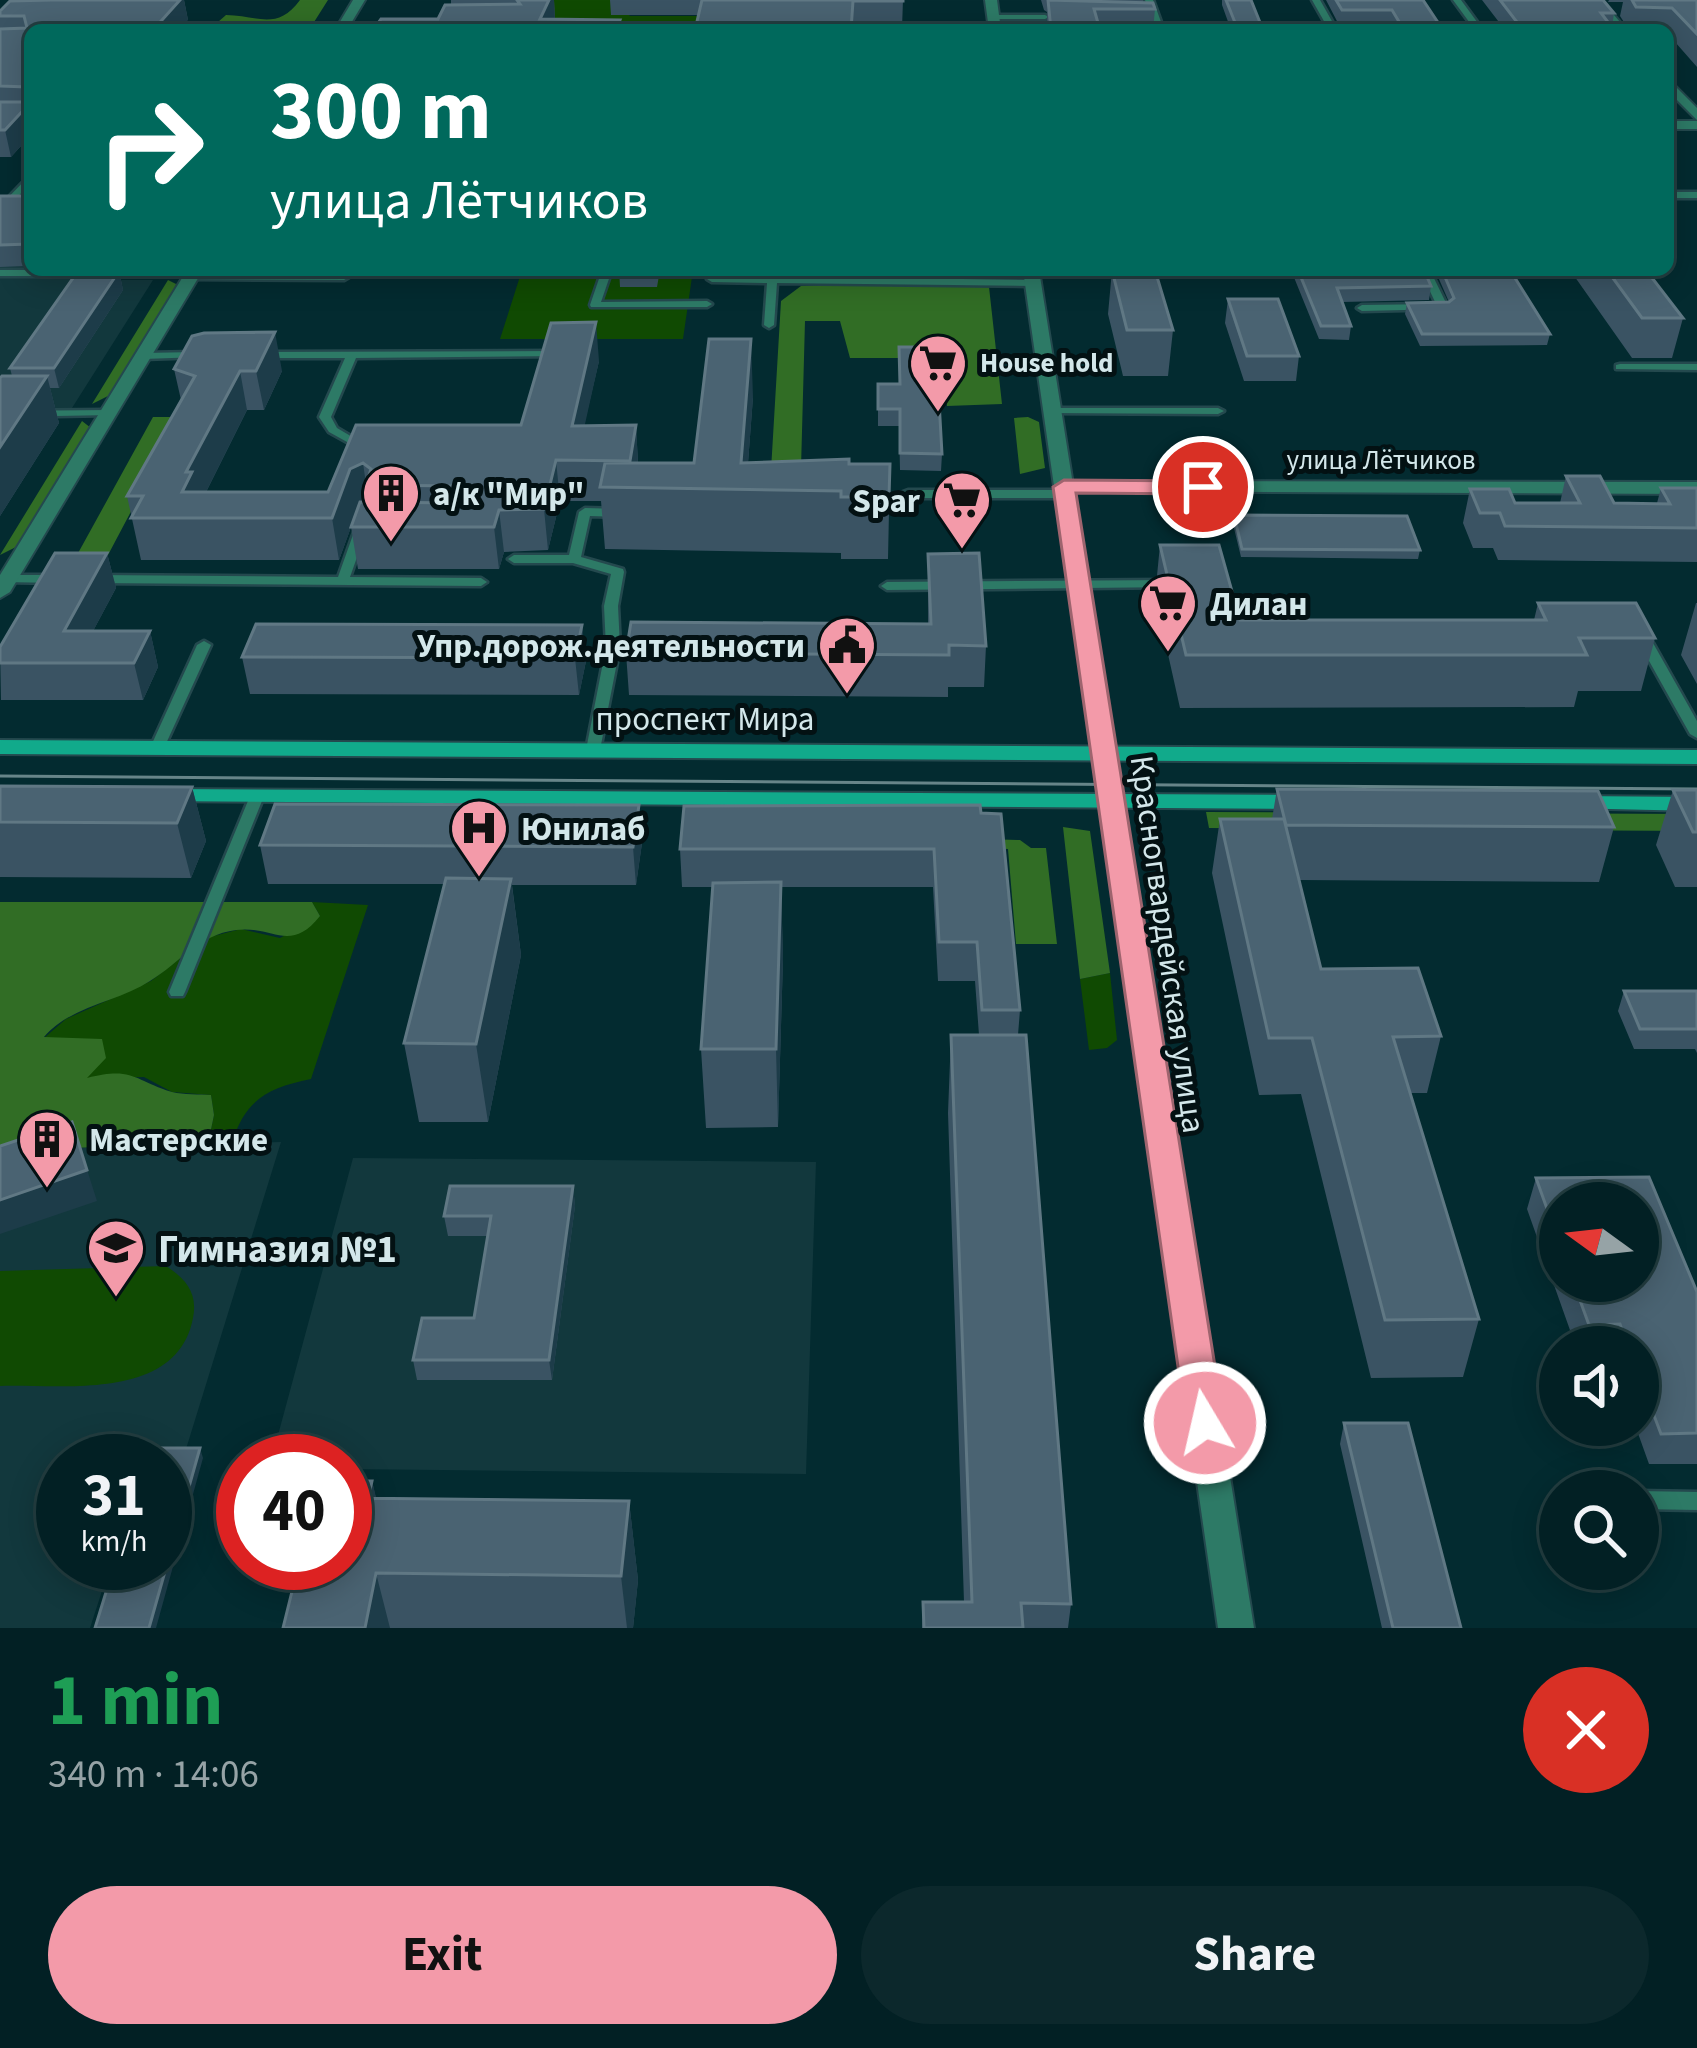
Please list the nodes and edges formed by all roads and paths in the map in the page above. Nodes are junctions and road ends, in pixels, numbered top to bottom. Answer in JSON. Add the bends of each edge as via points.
{"nodes":[{"id":1,"x":991,"y":0,"type":"edge"},
{"id":2,"x":1149,"y":0,"type":"edge"},
{"id":3,"x":1598,"y":4,"type":"edge"},
{"id":4,"x":1623,"y":9,"type":"dead end"},
{"id":5,"x":1129,"y":11,"type":"edge"},
{"id":6,"x":1153,"y":11,"type":"junction"},
{"id":7,"x":1045,"y":17,"type":"edge"},
{"id":8,"x":1139,"y":23,"type":"edge"},
{"id":9,"x":994,"y":24,"type":"edge"},
{"id":10,"x":1146,"y":24,"type":"edge"},
{"id":11,"x":1158,"y":24,"type":"edge"},
{"id":12,"x":1674,"y":91,"type":"edge"},
{"id":13,"x":1697,"y":120,"type":"edge"},
{"id":14,"x":24,"y":185,"type":"edge"},
{"id":15,"x":0,"y":212,"type":"edge"},
{"id":16,"x":191,"y":276,"type":"edge"},
{"id":17,"x":306,"y":276,"type":"edge"},
{"id":18,"x":605,"y":276,"type":"edge"},
{"id":19,"x":880,"y":276,"type":"edge"},
{"id":20,"x":1428,"y":276,"type":"edge"},
{"id":21,"x":344,"y":277,"type":"dead end"},
{"id":22,"x":1032,"y":277,"type":"edge"},
{"id":23,"x":712,"y":279,"type":"dead end"},
{"id":24,"x":772,"y":279,"type":"junction"},
{"id":25,"x":707,"y":304,"type":"dead end"},
{"id":26,"x":1362,"y":308,"type":"dead end"},
{"id":27,"x":769,"y":325,"type":"dead end"},
{"id":28,"x":567,"y":354,"type":"edge"},
{"id":29,"x":213,"y":355,"type":"edge"},
{"id":30,"x":253,"y":355,"type":"edge"},
{"id":31,"x":352,"y":355,"type":"junction"},
{"id":32,"x":143,"y":356,"type":"junction"},
{"id":33,"x":1697,"y":367,"type":"edge"},
{"id":34,"x":1620,"y":368,"type":"dead end"},
{"id":35,"x":1053,"y":411,"type":"junction"},
{"id":36,"x":1218,"y":411,"type":"dead end"},
{"id":37,"x":108,"y":413,"type":"junction"},
{"id":38,"x":0,"y":414,"type":"edge"},
{"id":39,"x":380,"y":457,"type":"edge"},
{"id":40,"x":1697,"y":488,"type":"edge"},
{"id":41,"x":1065,"y":490,"type":"junction"},
{"id":42,"x":368,"y":512,"type":"edge"},
{"id":43,"x":631,"y":512,"type":"edge"},
{"id":44,"x":855,"y":512,"type":"edge"},
{"id":45,"x":359,"y":535,"type":"junction"},
{"id":46,"x":380,"y":535,"type":"edge"},
{"id":47,"x":514,"y":559,"type":"dead end"},
{"id":48,"x":574,"y":560,"type":"junction"},
{"id":49,"x":6,"y":574,"type":"edge"},
{"id":50,"x":343,"y":580,"type":"junction"},
{"id":51,"x":482,"y":582,"type":"dead end"},
{"id":52,"x":1191,"y":584,"type":"edge"},
{"id":53,"x":1079,"y":585,"type":"junction"},
{"id":54,"x":887,"y":586,"type":"dead end"},
{"id":55,"x":1646,"y":643,"type":"edge"},
{"id":56,"x":205,"y":645,"type":"dead end"},
{"id":57,"x":1697,"y":734,"type":"edge"},
{"id":58,"x":0,"y":747,"type":"edge"},
{"id":59,"x":158,"y":748,"type":"junction"},
{"id":60,"x":593,"y":750,"type":"junction"},
{"id":61,"x":1105,"y":753,"type":"junction"},
{"id":62,"x":1697,"y":757,"type":"edge"},
{"id":63,"x":136,"y":796,"type":"edge"},
{"id":64,"x":257,"y":796,"type":"junction"},
{"id":65,"x":1112,"y":801,"type":"junction"},
{"id":66,"x":1328,"y":802,"type":"edge"},
{"id":67,"x":1558,"y":803,"type":"edge"},
{"id":68,"x":1697,"y":804,"type":"edge"},
{"id":69,"x":177,"y":992,"type":"dead end"},
{"id":70,"x":1659,"y":1500,"type":"edge"},
{"id":71,"x":1697,"y":1501,"type":"edge"},
{"id":72,"x":1236,"y":1628,"type":"edge"}],
"edges":[{"from":1,"to":9,"type":"street"},
{"from":2,"to":6,"type":"lane"},
{"from":3,"to":4,"type":"lane"},
{"from":5,"to":6,"type":"lane"},
{"from":6,"to":11,"type":"lane"},
{"from":7,"to":9,"type":"lane"},
{"from":8,"to":10,"type":"lane"},
{"from":12,"to":13,"type":"street"},
{"from":14,"to":15,"type":"lane"},
{"from":16,"to":32,"type":"street"},
{"from":17,"to":21,"type":"lane"},
{"from":18,"to":25,"type":"lane","via":[[596,305]]},
{"from":19,"to":22,"type":"lane"},
{"from":19,"to":24,"type":"lane"},
{"from":20,"to":26,"type":"lane","via":[[1443,307]]},
{"from":22,"to":35,"type":"street","name":"Красногвардейская улица"},
{"from":23,"to":24,"type":"lane"},
{"from":24,"to":27,"type":"lane"},
{"from":28,"to":31,"type":"lane"},
{"from":29,"to":32,"type":"lane"},
{"from":30,"to":31,"type":"lane"},
{"from":31,"to":39,"type":"lane","via":[[325,417]]},
{"from":32,"to":37,"type":"street"},
{"from":33,"to":34,"type":"lane"},
{"from":35,"to":36,"type":"lane"},
{"from":35,"to":41,"type":"street","name":"Красногвардейская улица"},
{"from":37,"to":38,"type":"lane"},
{"from":37,"to":49,"type":"street"},
{"from":40,"to":41,"type":"street","name":"улица Лётчиков"},
{"from":41,"to":44,"type":"lane","via":[[908,494]]},
{"from":41,"to":53,"type":"street","name":"Красногвардейская улица"},
{"from":42,"to":45,"type":"lane"},
{"from":43,"to":48,"type":"lane","via":[[585,512]]},
{"from":45,"to":46,"type":"lane"},
{"from":45,"to":50,"type":"lane"},
{"from":47,"to":48,"type":"lane"},
{"from":48,"to":60,"type":"lane","via":[[618,572]]},
{"from":49,"to":50,"type":"lane"},
{"from":50,"to":51,"type":"lane"},
{"from":52,"to":53,"type":"lane"},
{"from":53,"to":54,"type":"lane"},
{"from":53,"to":61,"type":"street","name":"Красногвардейская улица"},
{"from":55,"to":57,"type":"lane"},
{"from":56,"to":59,"type":"lane"},
{"from":58,"to":59,"type":"main road","name":"проспект Мира"},
{"from":59,"to":60,"type":"main road","name":"проспект Мира"},
{"from":60,"to":61,"type":"main road","name":"проспект Мира"},
{"from":61,"to":62,"type":"main road","name":"проспект Мира"},
{"from":61,"to":65,"type":"street","name":"Красногвардейская улица"},
{"from":63,"to":64,"type":"main road"},
{"from":64,"to":65,"type":"main road"},
{"from":64,"to":69,"type":"lane"},
{"from":65,"to":66,"type":"main road"},
{"from":65,"to":72,"type":"street","name":"Красногвардейская улица"},
{"from":67,"to":68,"type":"main road"},
{"from":70,"to":71,"type":"lane"}]}
